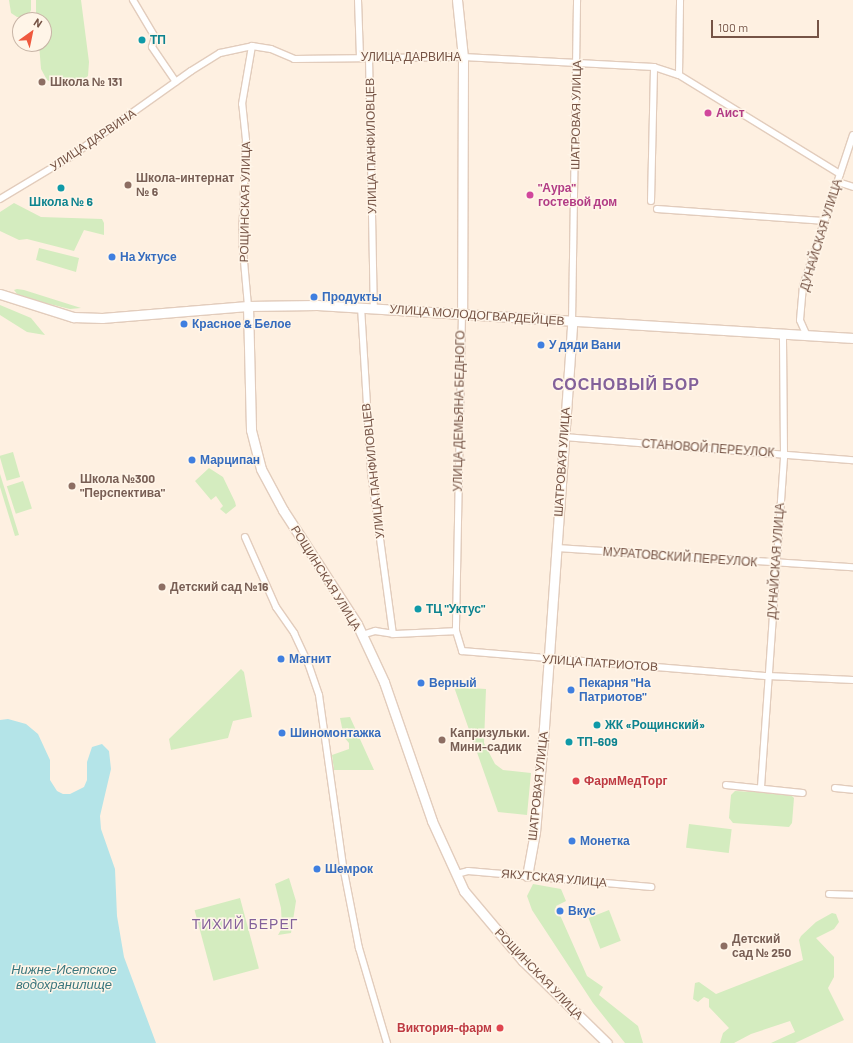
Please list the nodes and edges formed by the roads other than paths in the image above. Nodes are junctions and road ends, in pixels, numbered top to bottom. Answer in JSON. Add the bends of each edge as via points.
{"nodes":[{"id":1,"x":133,"y":0,"type":"edge"},
{"id":2,"x":358,"y":0,"type":"edge"},
{"id":3,"x":457,"y":0,"type":"edge"},
{"id":4,"x":577,"y":0,"type":"edge"},
{"id":5,"x":680,"y":0,"type":"edge"},
{"id":6,"x":252,"y":46,"type":"junction"},
{"id":7,"x":360,"y":57,"type":"junction"},
{"id":8,"x":369,"y":57,"type":"junction"},
{"id":9,"x":463,"y":57,"type":"junction"},
{"id":10,"x":577,"y":62,"type":"junction"},
{"id":11,"x":654,"y":67,"type":"junction"},
{"id":12,"x":679,"y":75,"type":"junction"},
{"id":13,"x":176,"y":82,"type":"junction"},
{"id":14,"x":853,"y":135,"type":"edge"},
{"id":15,"x":840,"y":174,"type":"junction"},
{"id":16,"x":838,"y":182,"type":"junction"},
{"id":17,"x":853,"y":187,"type":"edge"},
{"id":18,"x":0,"y":199,"type":"edge"},
{"id":19,"x":651,"y":201,"type":"dead end"},
{"id":20,"x":657,"y":209,"type":"dead end"},
{"id":21,"x":823,"y":221,"type":"junction"},
{"id":22,"x":0,"y":294,"type":"edge"},
{"id":23,"x":248,"y":306,"type":"junction"},
{"id":24,"x":361,"y":307,"type":"junction"},
{"id":25,"x":374,"y":308,"type":"junction"},
{"id":26,"x":462,"y":313,"type":"junction"},
{"id":27,"x":572,"y":322,"type":"junction"},
{"id":28,"x":783,"y":336,"type":"junction"},
{"id":29,"x":807,"y":336,"type":"junction"},
{"id":30,"x":853,"y":338,"type":"edge"},
{"id":31,"x":564,"y":437,"type":"junction"},
{"id":32,"x":784,"y":454,"type":"junction"},
{"id":33,"x":853,"y":460,"type":"edge"},
{"id":34,"x":245,"y":537,"type":"dead end"},
{"id":35,"x":556,"y":548,"type":"junction"},
{"id":36,"x":775,"y":563,"type":"junction"},
{"id":37,"x":853,"y":567,"type":"edge"},
{"id":38,"x":456,"y":631,"type":"junction"},
{"id":39,"x":393,"y":634,"type":"junction"},
{"id":40,"x":362,"y":635,"type":"junction"},
{"id":41,"x":548,"y":659,"type":"junction"},
{"id":42,"x":768,"y":676,"type":"junction"},
{"id":43,"x":853,"y":680,"type":"edge"},
{"id":44,"x":726,"y":785,"type":"dead end"},
{"id":45,"x":761,"y":787,"type":"junction"},
{"id":46,"x":836,"y":788,"type":"dead end"},
{"id":47,"x":853,"y":790,"type":"edge"},
{"id":48,"x":803,"y":793,"type":"dead end"},
{"id":49,"x":457,"y":874,"type":"junction"},
{"id":50,"x":527,"y":876,"type":"junction"},
{"id":51,"x":651,"y":887,"type":"dead end"},
{"id":52,"x":828,"y":894,"type":"dead end"},
{"id":53,"x":853,"y":895,"type":"edge"},
{"id":54,"x":387,"y":1043,"type":"edge"},
{"id":55,"x":607,"y":1043,"type":"edge"}],
"edges":[{"from":1,"to":13,"type":"street","via":[[155,37],[152,47]]},
{"from":2,"to":7,"type":"street"},
{"from":3,"to":9,"type":"street","name":"УЛИЦА ДЕМЬЯНА БЕДНОГО"},
{"from":4,"to":10,"type":"street","name":"ШАТРОВАЯ УЛИЦА"},
{"from":5,"to":12,"type":"street"},
{"from":6,"to":7,"type":"street","name":"УЛИЦА ДАРВИНА","via":[[271,49],[294,59]]},
{"from":6,"to":13,"type":"street","name":"УЛИЦА ДАРВИНА","via":[[220,53]]},
{"from":6,"to":23,"type":"street","name":"РОЩИНСКАЯ УЛИЦА","via":[[242,104],[246,140],[242,239]]},
{"from":7,"to":8,"type":"street","name":"УЛИЦА ДАРВИНА"},
{"from":8,"to":9,"type":"street","name":"УЛИЦА ДАРВИНА"},
{"from":8,"to":25,"type":"street","name":"УЛИЦА ПАНФИЛОВЦЕВ"},
{"from":9,"to":10,"type":"street","name":"УЛИЦА ДАРВИНА"},
{"from":9,"to":26,"type":"street","name":"УЛИЦА ДЕМЬЯНА БЕДНОГО"},
{"from":10,"to":11,"type":"street","name":"УЛИЦА ДАРВИНА"},
{"from":10,"to":27,"type":"street","name":"ШАТРОВАЯ УЛИЦА"},
{"from":11,"to":12,"type":"street","name":"УЛИЦА ДАРВИНА"},
{"from":11,"to":19,"type":"street"},
{"from":12,"to":15,"type":"street","name":"УЛИЦА ДАРВИНА"},
{"from":13,"to":18,"type":"street","name":"УЛИЦА ДАРВИНА","via":[[70,157]]},
{"from":14,"to":15,"type":"street","name":"ДУНАЙСКАЯ УЛИЦА"},
{"from":15,"to":16,"type":"street","name":"ДУНАЙСКАЯ УЛИЦА"},
{"from":16,"to":17,"type":"street"},
{"from":16,"to":21,"type":"street","name":"ДУНАЙСКАЯ УЛИЦА"},
{"from":20,"to":21,"type":"street"},
{"from":21,"to":29,"type":"street","name":"ДУНАЙСКАЯ УЛИЦА","via":[[803,286],[800,320]]},
{"from":22,"to":23,"type":"street","name":"УЛИЦА МОЛОДОГВАРДЕЙЦЕВ","via":[[73,317],[102,318]]},
{"from":23,"to":24,"type":"street","name":"УЛИЦА МОЛОДОГВАРДЕЙЦЕВ"},
{"from":23,"to":40,"type":"street","name":"РОЩИНСКАЯ УЛИЦА","via":[[251,430],[261,469]]},
{"from":24,"to":25,"type":"street","name":"УЛИЦА МОЛОДОГВАРДЕЙЦЕВ"},
{"from":24,"to":39,"type":"street","name":"УЛИЦА ПАНФИЛОВЦЕВ","via":[[371,472]]},
{"from":25,"to":26,"type":"street","name":"УЛИЦА МОЛОДОГВАРДЕЙЦЕВ"},
{"from":26,"to":27,"type":"street","name":"УЛИЦА МОЛОДОГВАРДЕЙЦЕВ"},
{"from":26,"to":38,"type":"street","name":"УЛИЦА ДЕМЬЯНА БЕДНОГО"},
{"from":27,"to":28,"type":"street","name":"УЛИЦА МОЛОДОГВАРДЕЙЦЕВ"},
{"from":27,"to":31,"type":"street","name":"ШАТРОВАЯ УЛИЦА"},
{"from":28,"to":29,"type":"street","name":"УЛИЦА МОЛОДОГВАРДЕЙЦЕВ"},
{"from":28,"to":32,"type":"street","name":"ДУНАЙСКАЯ УЛИЦА"},
{"from":29,"to":30,"type":"street","name":"УЛИЦА МОЛОДОГВАРДЕЙЦЕВ"},
{"from":31,"to":32,"type":"street","name":"СТАНОВОЙ ПЕРЕУЛОК"},
{"from":31,"to":35,"type":"street","name":"ШАТРОВАЯ УЛИЦА"},
{"from":32,"to":33,"type":"street","name":"СТАНОВОЙ ПЕРЕУЛОК"},
{"from":32,"to":36,"type":"street","name":"ДУНАЙСКАЯ УЛИЦА"},
{"from":34,"to":54,"type":"street","via":[[276,607],[294,633],[305,656],[318,695],[344,873],[359,948]]},
{"from":35,"to":36,"type":"street","name":"МУРАТОВСКИЙ ПЕРЕУЛОК"},
{"from":35,"to":41,"type":"street","name":"ШАТРОВАЯ УЛИЦА"},
{"from":36,"to":37,"type":"street","name":"МУРАТОВСКИЙ ПЕРЕУЛОК"},
{"from":36,"to":42,"type":"street","name":"ДУНАЙСКАЯ УЛИЦА"},
{"from":38,"to":39,"type":"street"},
{"from":38,"to":41,"type":"street","name":"УЛИЦА ПАТРИОТОВ","via":[[462,651]]},
{"from":39,"to":40,"type":"street","via":[[375,631]]},
{"from":40,"to":49,"type":"street","name":"РОЩИНСКАЯ УЛИЦА","via":[[384,682],[432,822]]},
{"from":41,"to":42,"type":"street","name":"УЛИЦА ПАТРИОТОВ"},
{"from":41,"to":50,"type":"street","name":"ШАТРОВАЯ УЛИЦА","via":[[535,832]]},
{"from":42,"to":43,"type":"street","name":"УЛИЦА ПАТРИОТОВ"},
{"from":42,"to":45,"type":"street","name":"ДУНАЙСКАЯ УЛИЦА"},
{"from":44,"to":45,"type":"street"},
{"from":45,"to":48,"type":"street"},
{"from":46,"to":47,"type":"street"},
{"from":49,"to":50,"type":"street","name":"ЯКУТСКАЯ УЛИЦА","via":[[468,871]]},
{"from":49,"to":55,"type":"street","name":"РОЩИНСКАЯ УЛИЦА","via":[[464,891],[498,933]]},
{"from":50,"to":51,"type":"street","name":"ЯКУТСКАЯ УЛИЦА"},
{"from":52,"to":53,"type":"street"}]}
